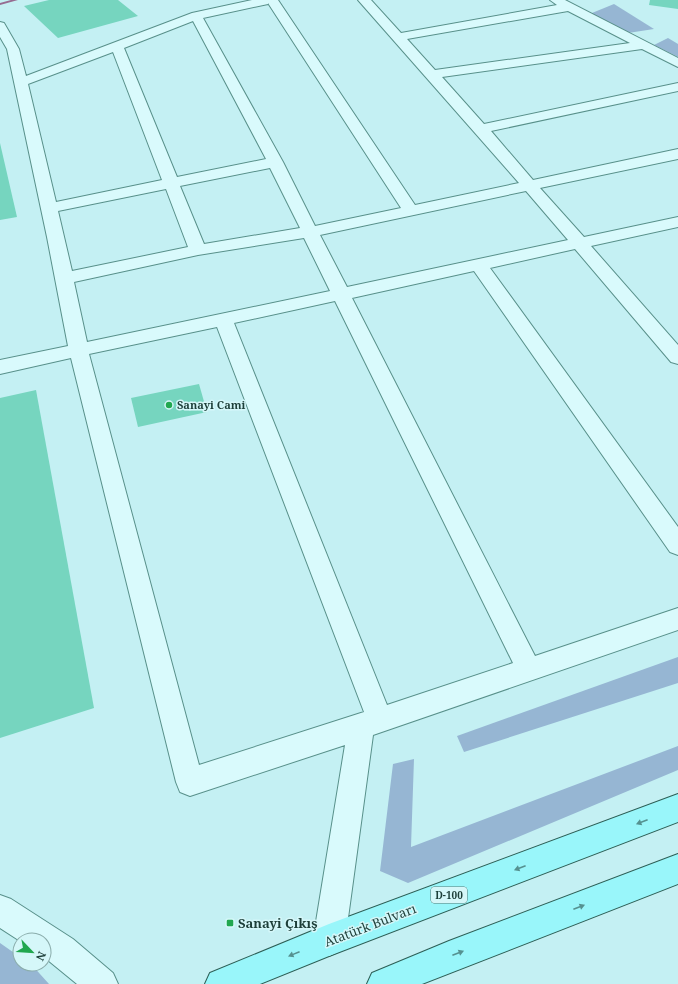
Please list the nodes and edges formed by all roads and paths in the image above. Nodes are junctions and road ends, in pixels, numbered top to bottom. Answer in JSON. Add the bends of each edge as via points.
{"nodes":[{"id":1,"x":268,"y":0,"type":"edge"},
{"id":2,"x":272,"y":0,"type":"edge"},
{"id":3,"x":364,"y":0,"type":"edge"},
{"id":4,"x":556,"y":0,"type":"edge"},
{"id":5,"x":569,"y":7,"type":"junction"},
{"id":6,"x":196,"y":16,"type":"junction"},
{"id":7,"x":0,"y":26,"type":"edge"},
{"id":8,"x":398,"y":37,"type":"junction"},
{"id":9,"x":645,"y":45,"type":"junction"},
{"id":10,"x":117,"y":46,"type":"junction"},
{"id":11,"x":7,"y":49,"type":"edge"},
{"id":12,"x":678,"y":63,"type":"edge"},
{"id":13,"x":430,"y":75,"type":"junction"},
{"id":14,"x":20,"y":82,"type":"junction"},
{"id":15,"x":678,"y":87,"type":"edge"},
{"id":16,"x":481,"y":129,"type":"junction"},
{"id":17,"x":678,"y":154,"type":"edge"},
{"id":18,"x":275,"y":162,"type":"junction"},
{"id":19,"x":173,"y":183,"type":"junction"},
{"id":20,"x":530,"y":186,"type":"junction"},
{"id":21,"x":48,"y":208,"type":"junction"},
{"id":22,"x":411,"y":211,"type":"junction"},
{"id":23,"x":674,"y":228,"type":"edge"},
{"id":24,"x":309,"y":232,"type":"junction"},
{"id":25,"x":579,"y":244,"type":"junction"},
{"id":26,"x":198,"y":250,"type":"junction"},
{"id":27,"x":479,"y":265,"type":"junction"},
{"id":28,"x":65,"y":278,"type":"junction"},
{"id":29,"x":341,"y":294,"type":"junction"},
{"id":30,"x":223,"y":319,"type":"junction"},
{"id":31,"x":79,"y":350,"type":"junction"},
{"id":32,"x":678,"y":357,"type":"edge"},
{"id":33,"x":0,"y":367,"type":"edge"},
{"id":34,"x":678,"y":545,"type":"edge"},
{"id":35,"x":678,"y":619,"type":"edge"},
{"id":36,"x":529,"y":670,"type":"junction"},
{"id":37,"x":370,"y":723,"type":"junction"},
{"id":38,"x":678,"y":808,"type":"edge"},
{"id":39,"x":678,"y":869,"type":"edge"},
{"id":40,"x":0,"y":910,"type":"edge"},
{"id":41,"x":329,"y":940,"type":"junction"},
{"id":42,"x":424,"y":975,"type":"edge"},
{"id":43,"x":102,"y":984,"type":"edge"},
{"id":44,"x":221,"y":984,"type":"edge"},
{"id":45,"x":383,"y":984,"type":"edge"}],
"edges":[{"from":1,"to":6,"type":"street"},
{"from":2,"to":22,"type":"street"},
{"from":3,"to":8,"type":"street"},
{"from":4,"to":5,"type":"street"},
{"from":5,"to":8,"type":"street"},
{"from":5,"to":9,"type":"street"},
{"from":6,"to":10,"type":"street"},
{"from":6,"to":18,"type":"street"},
{"from":7,"to":11,"type":"street"},
{"from":8,"to":13,"type":"street"},
{"from":9,"to":12,"type":"street"},
{"from":9,"to":13,"type":"street"},
{"from":10,"to":14,"type":"street"},
{"from":10,"to":19,"type":"street"},
{"from":11,"to":14,"type":"street"},
{"from":13,"to":16,"type":"street"},
{"from":14,"to":21,"type":"street"},
{"from":15,"to":16,"type":"street"},
{"from":16,"to":20,"type":"street"},
{"from":17,"to":20,"type":"street"},
{"from":18,"to":19,"type":"street"},
{"from":18,"to":24,"type":"street"},
{"from":19,"to":21,"type":"street"},
{"from":19,"to":26,"type":"street"},
{"from":20,"to":22,"type":"street"},
{"from":20,"to":25,"type":"street"},
{"from":21,"to":28,"type":"street"},
{"from":22,"to":24,"type":"street"},
{"from":23,"to":25,"type":"street"},
{"from":24,"to":26,"type":"street"},
{"from":24,"to":29,"type":"street"},
{"from":25,"to":27,"type":"street"},
{"from":25,"to":32,"type":"street"},
{"from":26,"to":28,"type":"street"},
{"from":27,"to":29,"type":"street"},
{"from":27,"to":34,"type":"street"},
{"from":28,"to":31,"type":"street"},
{"from":29,"to":30,"type":"street"},
{"from":29,"to":36,"type":"street"},
{"from":30,"to":31,"type":"street"},
{"from":30,"to":37,"type":"street"},
{"from":31,"to":33,"type":"street"},
{"from":31,"to":37,"type":"street","via":[[190,782]]},
{"from":35,"to":36,"type":"street"},
{"from":36,"to":37,"type":"street"},
{"from":37,"to":41,"type":"street"},
{"from":38,"to":41,"type":"main road","name":"Atatürk Bulvarı","number":"D-100","one_way":true},
{"from":42,"to":39,"type":"main road","one_way":true},
{"from":40,"to":43,"type":"street","via":[[62,950]]},
{"from":41,"to":44,"type":"main road","name":"Atatürk Bulvarı","number":"D-100","one_way":true},
{"from":42,"to":45,"type":"main road"}]}
